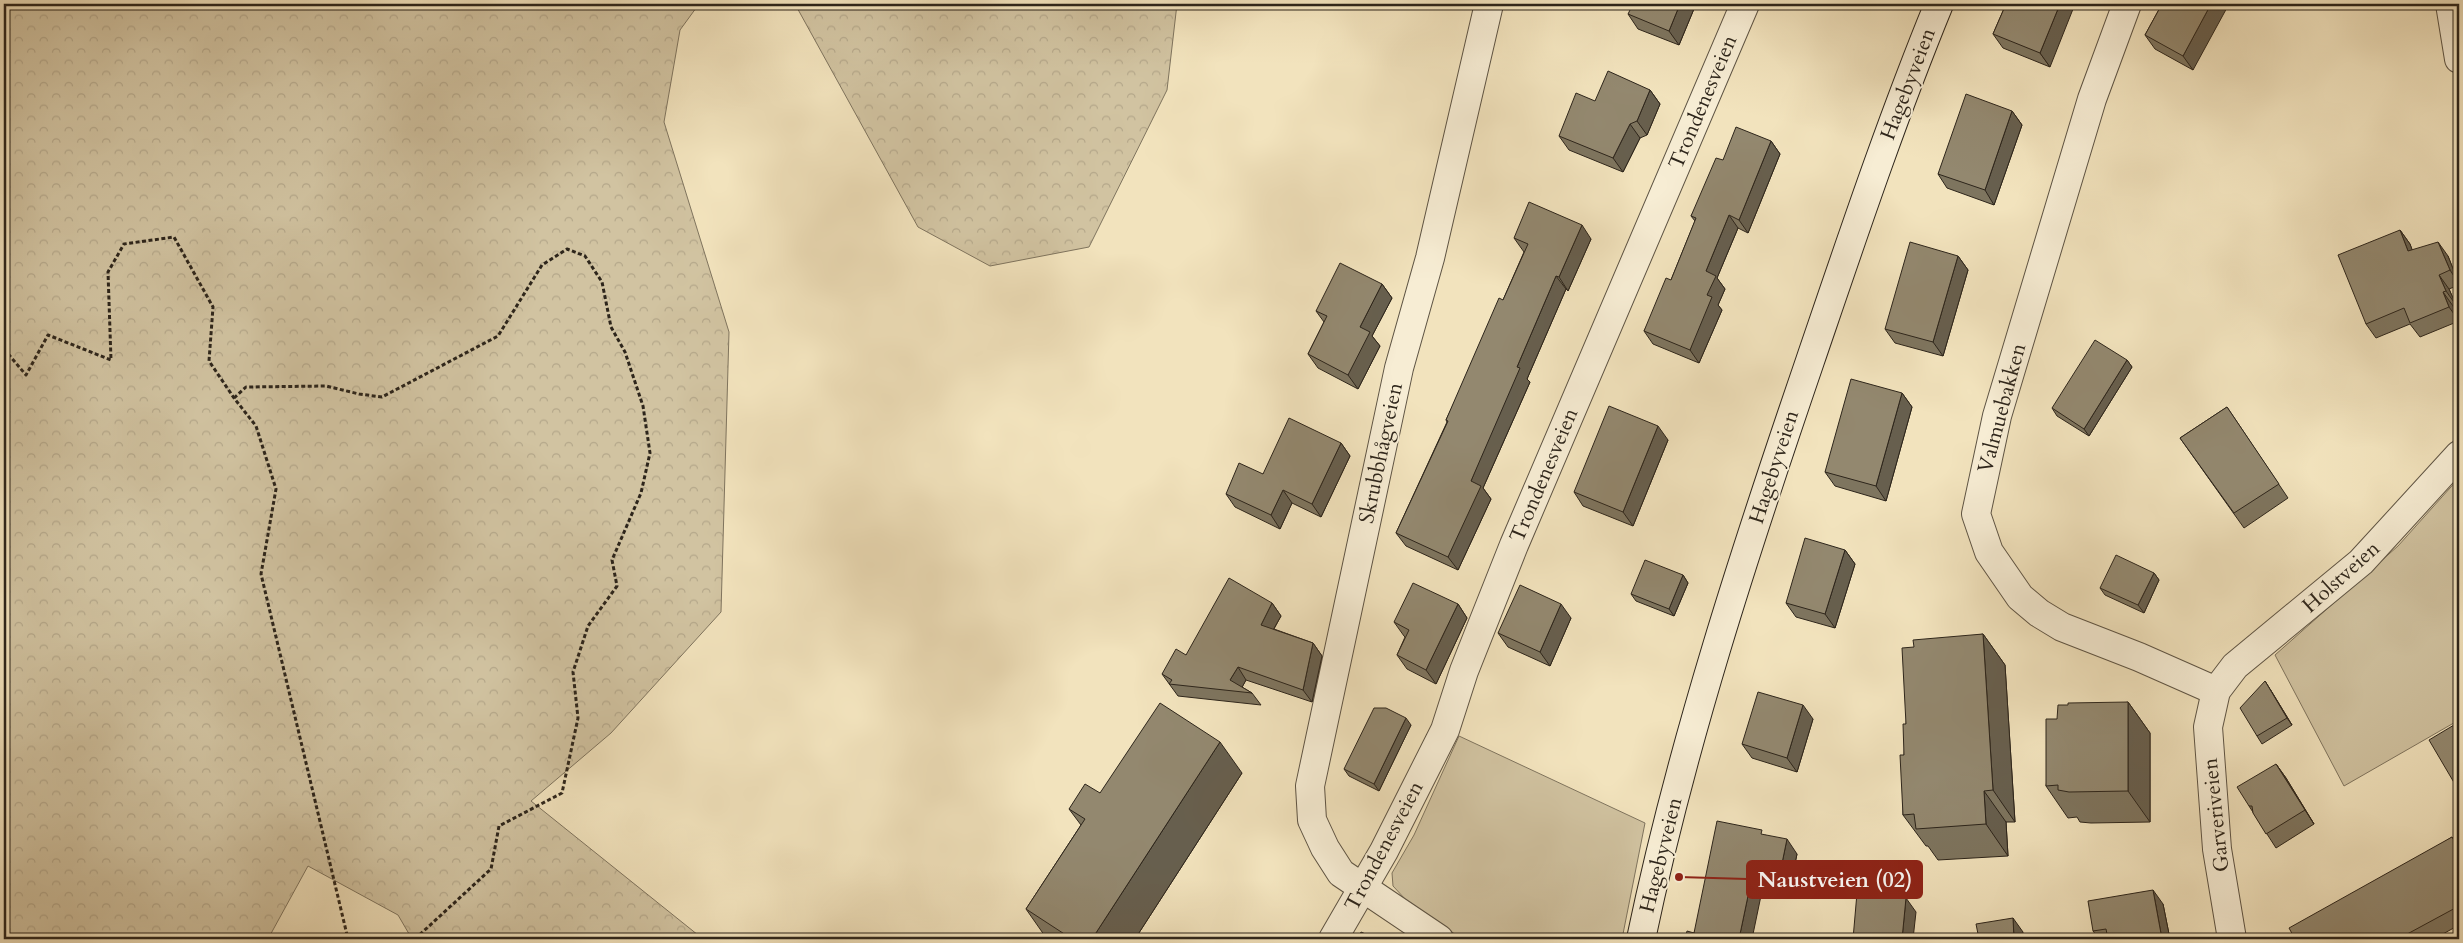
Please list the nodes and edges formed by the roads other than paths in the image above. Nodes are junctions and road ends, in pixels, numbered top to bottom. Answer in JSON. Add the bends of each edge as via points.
{"nodes":[{"id":1,"x":1489,"y":4,"type":"edge"},
{"id":2,"x":1745,"y":4,"type":"edge"},
{"id":3,"x":1939,"y":4,"type":"edge"},
{"id":4,"x":2128,"y":4,"type":"edge"},
{"id":5,"x":2450,"y":4,"type":"edge"},
{"id":6,"x":2459,"y":58,"type":"edge"},
{"id":7,"x":2459,"y":455,"type":"edge"},
{"id":8,"x":2216,"y":691,"type":"junction"},
{"id":9,"x":1363,"y":889,"type":"junction"},
{"id":10,"x":1333,"y":939,"type":"edge"},
{"id":11,"x":1439,"y":939,"type":"edge"},
{"id":12,"x":1641,"y":939,"type":"edge"},
{"id":13,"x":2232,"y":939,"type":"edge"}],
"edges":[{"from":1,"to":9,"type":"street","name":"Skrubbhågveien","via":[[1430,258],[1399,368],[1310,786],[1312,820],[1324,848],[1341,873]]},
{"from":2,"to":9,"type":"street","name":"Trondenesveien","via":[[1514,545],[1464,671],[1445,730]]},
{"from":3,"to":12,"type":"street","name":"Hagebyveien","via":[[1874,173],[1768,482],[1710,670],[1657,861]]},
{"from":4,"to":8,"type":"street","name":"Valmuebakken","via":[[2092,100],[2000,407],[1976,514],[1989,552],[2020,597],[2039,613],[2062,627],[2139,656]]},
{"from":5,"to":6,"type":"street"},
{"from":7,"to":8,"type":"street","name":"Holstveien","via":[[2361,562],[2236,666]]},
{"from":8,"to":13,"type":"street","name":"Garveriveien","via":[[2208,727],[2217,849]]},
{"from":9,"to":10,"type":"street","name":"Trondenesveien"},
{"from":9,"to":11,"type":"street","name":"Skrubbhågveien"}]}
